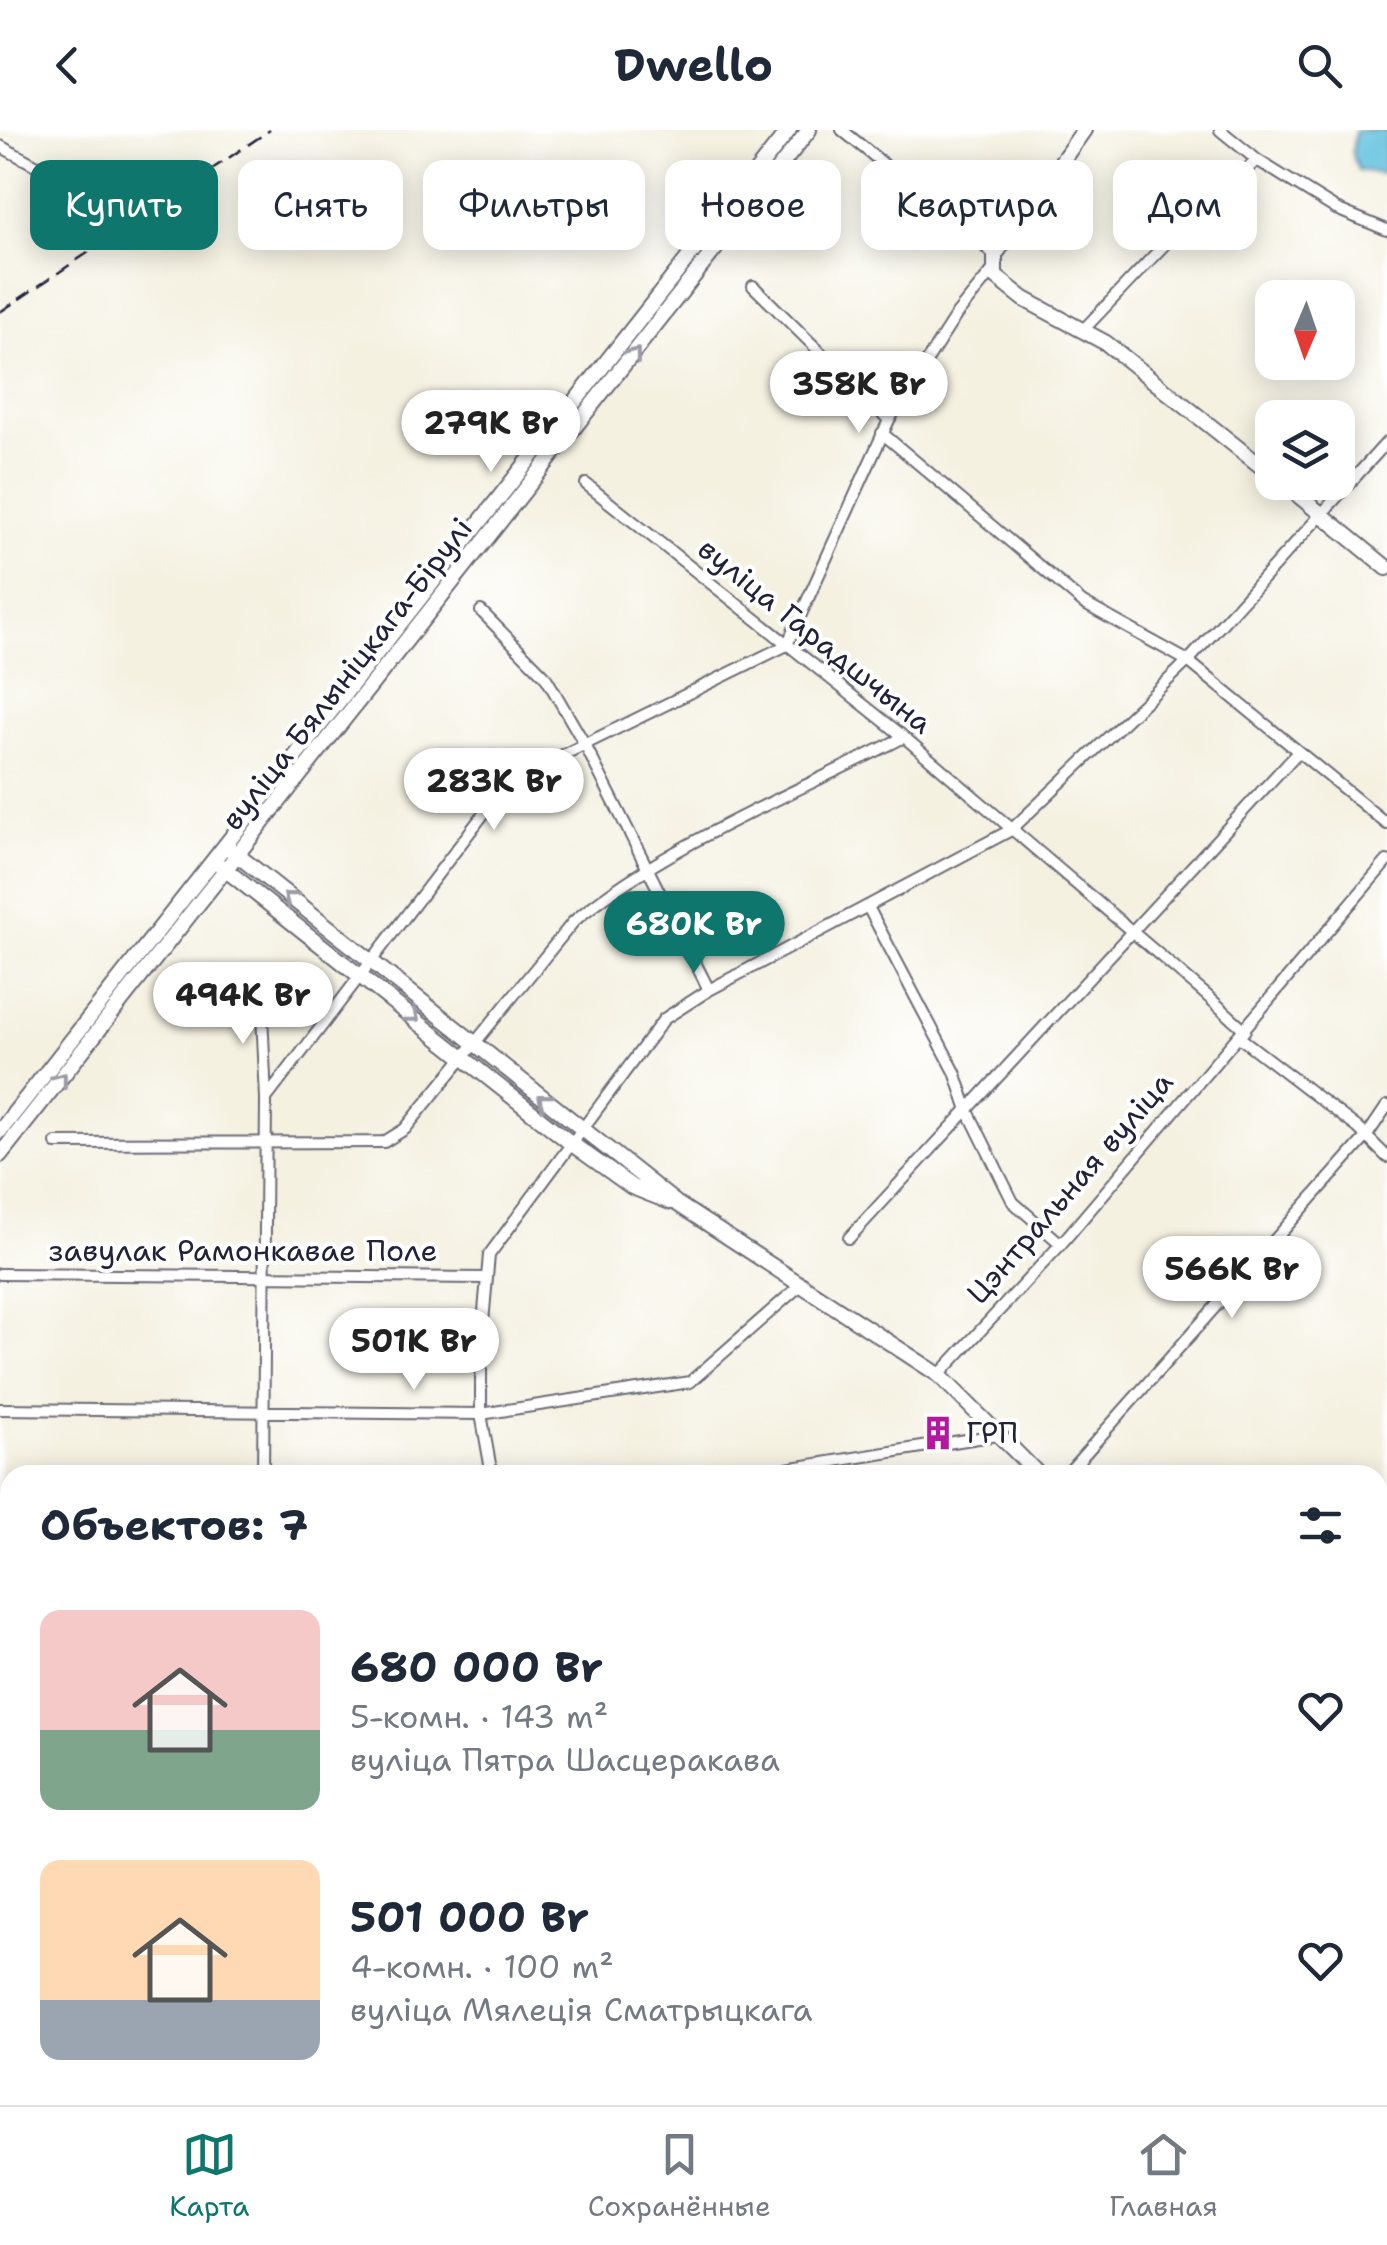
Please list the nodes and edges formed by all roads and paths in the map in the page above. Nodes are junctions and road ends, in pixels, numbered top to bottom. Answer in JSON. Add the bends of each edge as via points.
{"nodes":[{"id":1,"x":788,"y":130,"type":"edge"},
{"id":2,"x":809,"y":130,"type":"edge"},
{"id":3,"x":842,"y":130,"type":"edge"},
{"id":4,"x":1084,"y":130,"type":"edge"},
{"id":5,"x":1220,"y":130,"type":"edge"},
{"id":6,"x":0,"y":146,"type":"edge"},
{"id":7,"x":1257,"y":160,"type":"joint"},
{"id":8,"x":30,"y":162,"type":"edge"},
{"id":9,"x":1387,"y":230,"type":"edge"},
{"id":10,"x":1159,"y":250,"type":"edge"},
{"id":11,"x":994,"y":262,"type":"junction"},
{"id":12,"x":752,"y":286,"type":"dead end"},
{"id":13,"x":1085,"y":328,"type":"junction"},
{"id":14,"x":889,"y":420,"type":"junction"},
{"id":15,"x":882,"y":433,"type":"junction"},
{"id":16,"x":1387,"y":442,"type":"edge"},
{"id":17,"x":1255,"y":462,"type":"edge"},
{"id":18,"x":586,"y":484,"type":"dead end"},
{"id":19,"x":1303,"y":500,"type":"edge"},
{"id":20,"x":1319,"y":513,"type":"junction"},
{"id":21,"x":1387,"y":568,"type":"edge"},
{"id":22,"x":481,"y":612,"type":"dead end"},
{"id":23,"x":786,"y":645,"type":"junction"},
{"id":24,"x":1188,"y":661,"type":"junction"},
{"id":25,"x":904,"y":737,"type":"junction"},
{"id":26,"x":584,"y":743,"type":"junction"},
{"id":27,"x":1297,"y":753,"type":"junction"},
{"id":28,"x":1387,"y":824,"type":"edge"},
{"id":29,"x":1011,"y":830,"type":"junction"},
{"id":30,"x":232,"y":851,"type":"junction"},
{"id":31,"x":1387,"y":861,"type":"edge"},
{"id":32,"x":220,"y":866,"type":"junction"},
{"id":33,"x":647,"y":869,"type":"junction"},
{"id":34,"x":868,"y":907,"type":"junction"},
{"id":35,"x":1134,"y":932,"type":"junction"},
{"id":36,"x":366,"y":970,"type":"junction"},
{"id":37,"x":709,"y":990,"type":"junction"},
{"id":38,"x":261,"y":994,"type":"dead end"},
{"id":39,"x":1242,"y":1033,"type":"junction"},
{"id":40,"x":477,"y":1046,"type":"junction"},
{"id":41,"x":466,"y":1058,"type":"junction"},
{"id":42,"x":266,"y":1099,"type":"junction"},
{"id":43,"x":1387,"y":1106,"type":"edge"},
{"id":44,"x":969,"y":1113,"type":"junction"},
{"id":45,"x":0,"y":1131,"type":"edge"},
{"id":46,"x":1366,"y":1136,"type":"junction"},
{"id":47,"x":577,"y":1138,"type":"junction"},
{"id":48,"x":56,"y":1143,"type":"dead end"},
{"id":49,"x":266,"y":1144,"type":"junction"},
{"id":50,"x":0,"y":1155,"type":"edge"},
{"id":51,"x":1387,"y":1157,"type":"edge"},
{"id":52,"x":849,"y":1238,"type":"dead end"},
{"id":53,"x":1061,"y":1244,"type":"junction"},
{"id":54,"x":0,"y":1274,"type":"edge"},
{"id":55,"x":263,"y":1277,"type":"junction"},
{"id":56,"x":486,"y":1278,"type":"junction"},
{"id":57,"x":803,"y":1283,"type":"junction"},
{"id":58,"x":940,"y":1375,"type":"junction"},
{"id":59,"x":0,"y":1409,"type":"edge"},
{"id":60,"x":260,"y":1412,"type":"junction"},
{"id":61,"x":481,"y":1414,"type":"junction"},
{"id":62,"x":998,"y":1435,"type":"junction"},
{"id":63,"x":263,"y":1465,"type":"edge"},
{"id":64,"x":490,"y":1465,"type":"edge"},
{"id":65,"x":810,"y":1465,"type":"edge"},
{"id":66,"x":1028,"y":1465,"type":"edge"},
{"id":67,"x":1075,"y":1465,"type":"edge"}],
"edges":[{"from":1,"to":30,"type":"main road","name":"вуліца Бялыніцкага-Бірулі"},
{"from":30,"to":2,"type":"main road","name":"вуліца Бялыніцкага-Бірулі","one_way":true},
{"from":3,"to":11,"type":"street"},
{"from":4,"to":11,"type":"main road"},
{"from":5,"to":7,"type":"street"},
{"from":6,"to":8,"type":"street"},
{"from":7,"to":9,"type":"street","via":[[1346,214]]},
{"from":10,"to":13,"type":"street"},
{"from":11,"to":13,"type":"main road","via":[[1001,283]]},
{"from":11,"to":14,"type":"street"},
{"from":12,"to":14,"type":"street"},
{"from":13,"to":17,"type":"main road"},
{"from":14,"to":15,"type":"street"},
{"from":15,"to":23,"type":"street"},
{"from":15,"to":24,"type":"street","via":[[1083,603]]},
{"from":16,"to":20,"type":"street"},
{"from":18,"to":23,"type":"street","name":"вуліца Гарадшчына"},
{"from":19,"to":20,"type":"main road"},
{"from":20,"to":21,"type":"main road"},
{"from":20,"to":24,"type":"street"},
{"from":22,"to":26,"type":"street","via":[[545,676]]},
{"from":23,"to":25,"type":"street","name":"вуліца Гарадшчына"},
{"from":23,"to":26,"type":"street"},
{"from":24,"to":27,"type":"street"},
{"from":24,"to":29,"type":"street"},
{"from":25,"to":29,"type":"street","name":"вуліца Гарадшчына"},
{"from":25,"to":33,"type":"street"},
{"from":26,"to":33,"type":"street"},
{"from":26,"to":36,"type":"street","via":[[508,782]]},
{"from":27,"to":28,"type":"street"},
{"from":27,"to":35,"type":"street"},
{"from":29,"to":34,"type":"street"},
{"from":29,"to":35,"type":"street"},
{"from":30,"to":32,"type":"main road","name":"вуліца Бялыніцкага-Бірулі"},
{"from":36,"to":30,"type":"main road","one_way":true},
{"from":31,"to":39,"type":"street","name":"Цэнтральная вуліца"},
{"from":32,"to":36,"type":"main road"},
{"from":32,"to":45,"type":"main road","name":"вуліца Бялыніцкага-Бірулі"},
{"from":50,"to":32,"type":"main road","name":"вуліца Бялыніцкага-Бірулі","one_way":true},
{"from":33,"to":37,"type":"street"},
{"from":33,"to":40,"type":"street","via":[[574,921]]},
{"from":34,"to":37,"type":"street"},
{"from":34,"to":44,"type":"street","via":[[955,1072]]},
{"from":35,"to":39,"type":"street"},
{"from":35,"to":44,"type":"street"},
{"from":36,"to":40,"type":"main road"},
{"from":36,"to":41,"type":"main road","one_way":true},
{"from":36,"to":42,"type":"street"},
{"from":37,"to":47,"type":"street","via":[[664,1019]]},
{"from":38,"to":42,"type":"street"},
{"from":39,"to":46,"type":"street"},
{"from":39,"to":53,"type":"street","name":"Цэнтральная вуліца"},
{"from":40,"to":41,"type":"street"},
{"from":47,"to":40,"type":"main road","one_way":true},
{"from":41,"to":47,"type":"main road"},
{"from":41,"to":49,"type":"street","via":[[405,1129],[384,1142]]},
{"from":42,"to":49,"type":"street"},
{"from":43,"to":46,"type":"street"},
{"from":44,"to":52,"type":"street"},
{"from":44,"to":53,"type":"street","via":[[1013,1202]]},
{"from":46,"to":51,"type":"street"},
{"from":46,"to":67,"type":"street"},
{"from":47,"to":56,"type":"street","via":[[501,1234]]},
{"from":47,"to":57,"type":"main road","via":[[632,1187],[676,1204]]},
{"from":48,"to":49,"type":"street"},
{"from":49,"to":55,"type":"street"},
{"from":53,"to":58,"type":"street","name":"Цэнтральная вуліца"},
{"from":54,"to":55,"type":"street","name":"завулак Рамонкавае Поле"},
{"from":55,"to":56,"type":"street","name":"завулак Рамонкавае Поле"},
{"from":55,"to":60,"type":"street"},
{"from":56,"to":61,"type":"street"},
{"from":57,"to":58,"type":"main road"},
{"from":57,"to":61,"type":"street","via":[[690,1382]]},
{"from":58,"to":62,"type":"main road"},
{"from":59,"to":60,"type":"street"},
{"from":60,"to":61,"type":"street"},
{"from":60,"to":63,"type":"street"},
{"from":61,"to":64,"type":"street"},
{"from":62,"to":65,"type":"street"},
{"from":62,"to":66,"type":"main road"}]}
